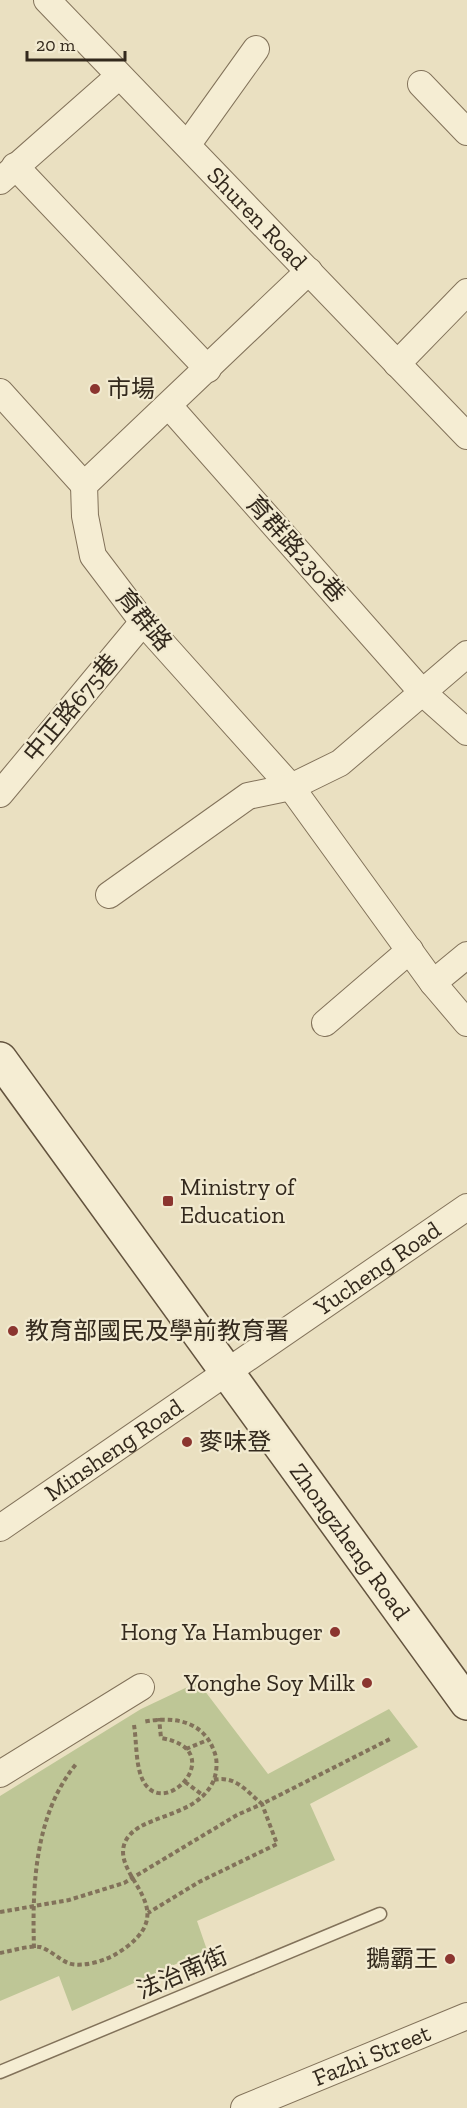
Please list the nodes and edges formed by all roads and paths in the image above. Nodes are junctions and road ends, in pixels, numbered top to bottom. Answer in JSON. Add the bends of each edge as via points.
{"nodes":[{"id":1,"x":47,"y":0,"type":"edge"},
{"id":2,"x":256,"y":49,"type":"dead end"},
{"id":3,"x":119,"y":76,"type":"junction"},
{"id":4,"x":421,"y":84,"type":"dead end"},
{"id":5,"x":467,"y":132,"type":"edge"},
{"id":6,"x":188,"y":144,"type":"junction"},
{"id":7,"x":8,"y":173,"type":"edge"},
{"id":8,"x":309,"y":271,"type":"junction"},
{"id":9,"x":467,"y":292,"type":"edge"},
{"id":10,"x":397,"y":364,"type":"junction"},
{"id":11,"x":208,"y":369,"type":"junction"},
{"id":12,"x":0,"y":392,"type":"edge"},
{"id":13,"x":169,"y":406,"type":"junction"},
{"id":14,"x":467,"y":436,"type":"edge"},
{"id":15,"x":84,"y":484,"type":"junction"},
{"id":16,"x":143,"y":622,"type":"junction"},
{"id":17,"x":467,"y":654,"type":"edge"},
{"id":18,"x":422,"y":692,"type":"junction"},
{"id":19,"x":467,"y":732,"type":"edge"},
{"id":20,"x":291,"y":787,"type":"junction"},
{"id":21,"x":0,"y":794,"type":"edge"},
{"id":22,"x":109,"y":895,"type":"dead end"},
{"id":23,"x":410,"y":950,"type":"junction"},
{"id":24,"x":467,"y":955,"type":"edge"},
{"id":25,"x":433,"y":983,"type":"junction"},
{"id":26,"x":325,"y":1023,"type":"dead end"},
{"id":27,"x":467,"y":1023,"type":"edge"},
{"id":28,"x":0,"y":1059,"type":"edge"},
{"id":29,"x":467,"y":1207,"type":"edge"},
{"id":30,"x":227,"y":1373,"type":"junction"},
{"id":31,"x":0,"y":1528,"type":"edge"},
{"id":32,"x":141,"y":1688,"type":"dead end"},
{"id":33,"x":467,"y":1702,"type":"edge"},
{"id":34,"x":159,"y":1718,"type":"junction"},
{"id":35,"x":134,"y":1724,"type":"junction"},
{"id":36,"x":124,"y":1727,"type":"dead end"},
{"id":37,"x":390,"y":1738,"type":"dead end"},
{"id":38,"x":210,"y":1739,"type":"junction"},
{"id":39,"x":186,"y":1749,"type":"junction"},
{"id":40,"x":83,"y":1756,"type":"dead end"},
{"id":41,"x":0,"y":1774,"type":"edge"},
{"id":42,"x":214,"y":1780,"type":"junction"},
{"id":43,"x":185,"y":1782,"type":"junction"},
{"id":44,"x":204,"y":1796,"type":"junction"},
{"id":45,"x":262,"y":1804,"type":"junction"},
{"id":46,"x":32,"y":1905,"type":"junction"},
{"id":47,"x":0,"y":1912,"type":"edge"},
{"id":48,"x":148,"y":1913,"type":"junction"},
{"id":49,"x":380,"y":1914,"type":"dead end"},
{"id":50,"x":34,"y":1948,"type":"junction"},
{"id":51,"x":0,"y":1953,"type":"edge"},
{"id":52,"x":467,"y":2016,"type":"edge"},
{"id":53,"x":0,"y":2072,"type":"edge"},
{"id":54,"x":244,"y":2108,"type":"edge"}],
"edges":[{"from":1,"to":3,"type":"street","name":"Shuren Road"},
{"from":2,"to":6,"type":"street"},
{"from":3,"to":6,"type":"street","name":"Shuren Road"},
{"from":3,"to":7,"type":"street"},
{"from":4,"to":5,"type":"street"},
{"from":6,"to":8,"type":"street","name":"Shuren Road"},
{"from":7,"to":11,"type":"street"},
{"from":8,"to":10,"type":"street","name":"Shuren Road"},
{"from":8,"to":11,"type":"street"},
{"from":9,"to":10,"type":"street"},
{"from":10,"to":14,"type":"street","name":"Shuren Road"},
{"from":11,"to":13,"type":"street"},
{"from":12,"to":15,"type":"street"},
{"from":13,"to":15,"type":"street"},
{"from":13,"to":18,"type":"street","name":"育群路230巷"},
{"from":15,"to":16,"type":"street","name":"育群路","via":[[93,556]]},
{"from":16,"to":20,"type":"street","name":"育群路"},
{"from":16,"to":21,"type":"street","name":"中正路675巷"},
{"from":17,"to":18,"type":"street"},
{"from":18,"to":19,"type":"street","name":"育群路230巷"},
{"from":18,"to":20,"type":"street","via":[[340,763]]},
{"from":20,"to":22,"type":"street","via":[[248,796]]},
{"from":20,"to":23,"type":"street","name":"育群路"},
{"from":23,"to":25,"type":"street","name":"育群路"},
{"from":23,"to":26,"type":"street"},
{"from":24,"to":25,"type":"street"},
{"from":25,"to":27,"type":"street","name":"育群路"},
{"from":28,"to":30,"type":"street","name":"Zhongzheng Road"},
{"from":29,"to":30,"type":"street","name":"Yucheng Road"},
{"from":30,"to":31,"type":"street","name":"Minsheng Road"},
{"from":30,"to":33,"type":"street","name":"Zhongzheng Road"},
{"from":32,"to":41,"type":"street"},
{"from":34,"to":35,"type":"path"},
{"from":34,"to":38,"type":"path","via":[[199,1726]]},
{"from":34,"to":39,"type":"path","via":[[161,1738],[174,1740]]},
{"from":35,"to":36,"type":"path"},
{"from":35,"to":43,"type":"path","via":[[139,1772],[146,1785],[153,1791],[168,1792]]},
{"from":37,"to":45,"type":"path"},
{"from":38,"to":39,"type":"path"},
{"from":38,"to":42,"type":"path","via":[[217,1758]]},
{"from":39,"to":43,"type":"path","via":[[192,1767]]},
{"from":40,"to":46,"type":"path","via":[[67,1774],[50,1814],[36,1859]]},
{"from":42,"to":44,"type":"path"},
{"from":42,"to":45,"type":"path","via":[[238,1782]]},
{"from":43,"to":44,"type":"path"},
{"from":44,"to":48,"type":"path","via":[[177,1813],[137,1826],[124,1845],[125,1860],[146,1898]]},
{"from":45,"to":46,"type":"path","via":[[124,1883],[69,1900]]},
{"from":45,"to":48,"type":"path","via":[[277,1844],[199,1882]]},
{"from":46,"to":47,"type":"path"},
{"from":46,"to":50,"type":"path"},
{"from":48,"to":50,"type":"path","via":[[132,1943],[100,1961],[71,1964],[40,1947]]},
{"from":49,"to":53,"type":"lane","name":"法治南街"},
{"from":50,"to":51,"type":"path"},
{"from":52,"to":54,"type":"street","name":"Fazhi Street"}]}
